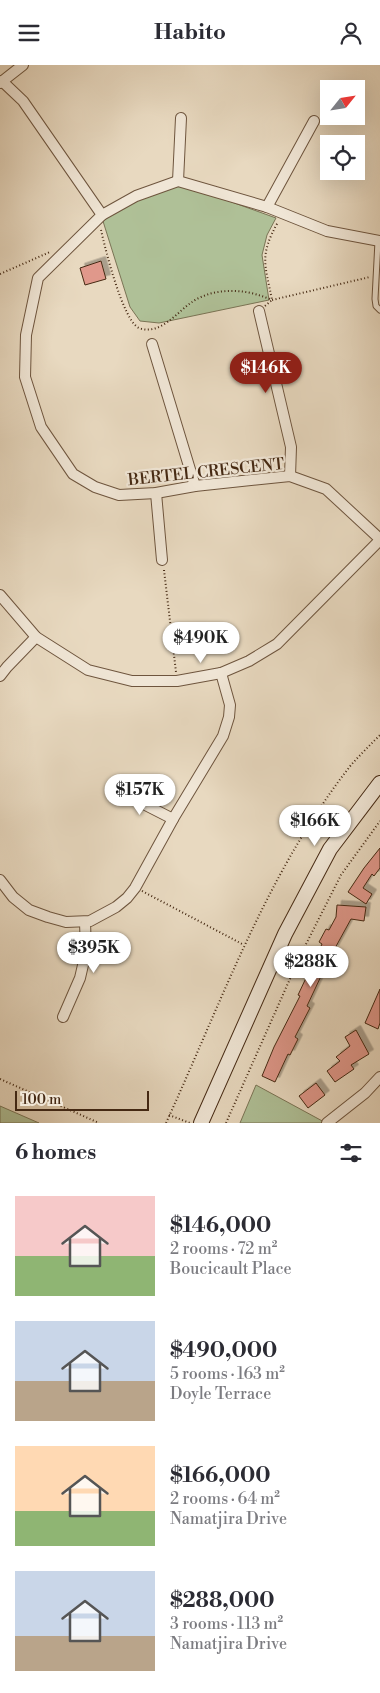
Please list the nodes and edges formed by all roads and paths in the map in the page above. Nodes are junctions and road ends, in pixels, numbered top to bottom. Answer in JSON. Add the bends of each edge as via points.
{"nodes":[{"id":1,"x":23,"y":65,"type":"edge"},
{"id":2,"x":1,"y":82,"type":"edge"},
{"id":3,"x":181,"y":118,"type":"dead end"},
{"id":4,"x":314,"y":121,"type":"dead end"},
{"id":5,"x":178,"y":181,"type":"junction"},
{"id":6,"x":267,"y":207,"type":"junction"},
{"id":7,"x":283,"y":214,"type":"junction"},
{"id":8,"x":102,"y":215,"type":"junction"},
{"id":9,"x":379,"y":241,"type":"edge"},
{"id":10,"x":50,"y":252,"type":"dead end"},
{"id":11,"x":0,"y":274,"type":"edge"},
{"id":12,"x":376,"y":276,"type":"junction"},
{"id":13,"x":272,"y":300,"type":"junction"},
{"id":14,"x":380,"y":310,"type":"edge"},
{"id":15,"x":259,"y":311,"type":"joint"},
{"id":16,"x":152,"y":344,"type":"dead end"},
{"id":17,"x":290,"y":476,"type":"junction"},
{"id":18,"x":195,"y":486,"type":"junction"},
{"id":19,"x":156,"y":493,"type":"junction"},
{"id":20,"x":380,"y":540,"type":"edge"},
{"id":21,"x":162,"y":560,"type":"joint"},
{"id":22,"x":0,"y":595,"type":"edge"},
{"id":23,"x":36,"y":637,"type":"junction"},
{"id":24,"x":221,"y":673,"type":"junction"},
{"id":25,"x":0,"y":676,"type":"edge"},
{"id":26,"x":177,"y":681,"type":"junction"},
{"id":27,"x":380,"y":735,"type":"edge"},
{"id":28,"x":380,"y":783,"type":"edge"},
{"id":29,"x":118,"y":791,"type":"dead end"},
{"id":30,"x":173,"y":819,"type":"junction"},
{"id":31,"x":380,"y":821,"type":"edge"},
{"id":32,"x":0,"y":880,"type":"edge"},
{"id":33,"x":135,"y":888,"type":"junction"},
{"id":34,"x":85,"y":922,"type":"junction"},
{"id":35,"x":244,"y":945,"type":"junction"},
{"id":36,"x":63,"y":1017,"type":"dead end"},
{"id":37,"x":380,"y":1077,"type":"edge"},
{"id":38,"x":0,"y":1079,"type":"edge"},
{"id":39,"x":170,"y":1115,"type":"junction"},
{"id":40,"x":99,"y":1123,"type":"edge"},
{"id":41,"x":166,"y":1123,"type":"edge"},
{"id":42,"x":190,"y":1123,"type":"edge"},
{"id":43,"x":201,"y":1123,"type":"edge"},
{"id":44,"x":226,"y":1123,"type":"edge"},
{"id":45,"x":327,"y":1123,"type":"edge"}],
"edges":[{"from":1,"to":2,"type":"street"},
{"from":2,"to":8,"type":"street","via":[[23,101]]},
{"from":3,"to":5,"type":"street"},
{"from":4,"to":6,"type":"street"},
{"from":5,"to":6,"type":"street"},
{"from":5,"to":8,"type":"street","name":"BERTEL CRESCENT","via":[[136,195]]},
{"from":6,"to":7,"type":"street"},
{"from":7,"to":9,"type":"street","via":[[327,231]]},
{"from":7,"to":13,"type":"path","via":[[264,255]]},
{"from":8,"to":13,"type":"path","via":[[101,227],[112,272],[130,321],[138,327],[160,326],[192,301],[217,293],[239,290]]},
{"from":8,"to":19,"type":"street","name":"BERTEL CRESCENT","via":[[38,278],[26,335],[25,377],[41,427],[73,475],[119,495]]},
{"from":9,"to":12,"type":"lane"},
{"from":10,"to":11,"type":"path"},
{"from":12,"to":13,"type":"path"},
{"from":12,"to":14,"type":"lane","via":[[375,299]]},
{"from":13,"to":15,"type":"path"},
{"from":15,"to":17,"type":"street","via":[[291,447]]},
{"from":16,"to":18,"type":"street"},
{"from":17,"to":18,"type":"street","name":"BERTEL CRESCENT"},
{"from":17,"to":20,"type":"street","name":"BERTEL CRESCENT","via":[[326,489]]},
{"from":18,"to":19,"type":"street","name":"BERTEL CRESCENT"},
{"from":19,"to":21,"type":"street"},
{"from":20,"to":24,"type":"street","via":[[277,644]]},
{"from":21,"to":26,"type":"path"},
{"from":22,"to":23,"type":"street"},
{"from":23,"to":25,"type":"street"},
{"from":23,"to":26,"type":"street","via":[[88,670],[132,681]]},
{"from":24,"to":26,"type":"street"},
{"from":24,"to":30,"type":"street","via":[[230,705],[223,736]]},
{"from":27,"to":35,"type":"path","via":[[352,765],[290,855]]},
{"from":28,"to":43,"type":"main road","via":[[330,849],[285,934]]},
{"from":29,"to":30,"type":"street"},
{"from":30,"to":33,"type":"street"},
{"from":31,"to":44,"type":"path","via":[[340,875]]},
{"from":32,"to":34,"type":"street","via":[[13,897],[30,910],[66,922]]},
{"from":33,"to":34,"type":"street","via":[[116,907]]},
{"from":33,"to":35,"type":"path"},
{"from":34,"to":36,"type":"street","via":[[86,952],[80,978]]},
{"from":35,"to":39,"type":"path"},
{"from":37,"to":45,"type":"street"},
{"from":38,"to":40,"type":"path"},
{"from":39,"to":41,"type":"path"},
{"from":39,"to":42,"type":"path"}]}
